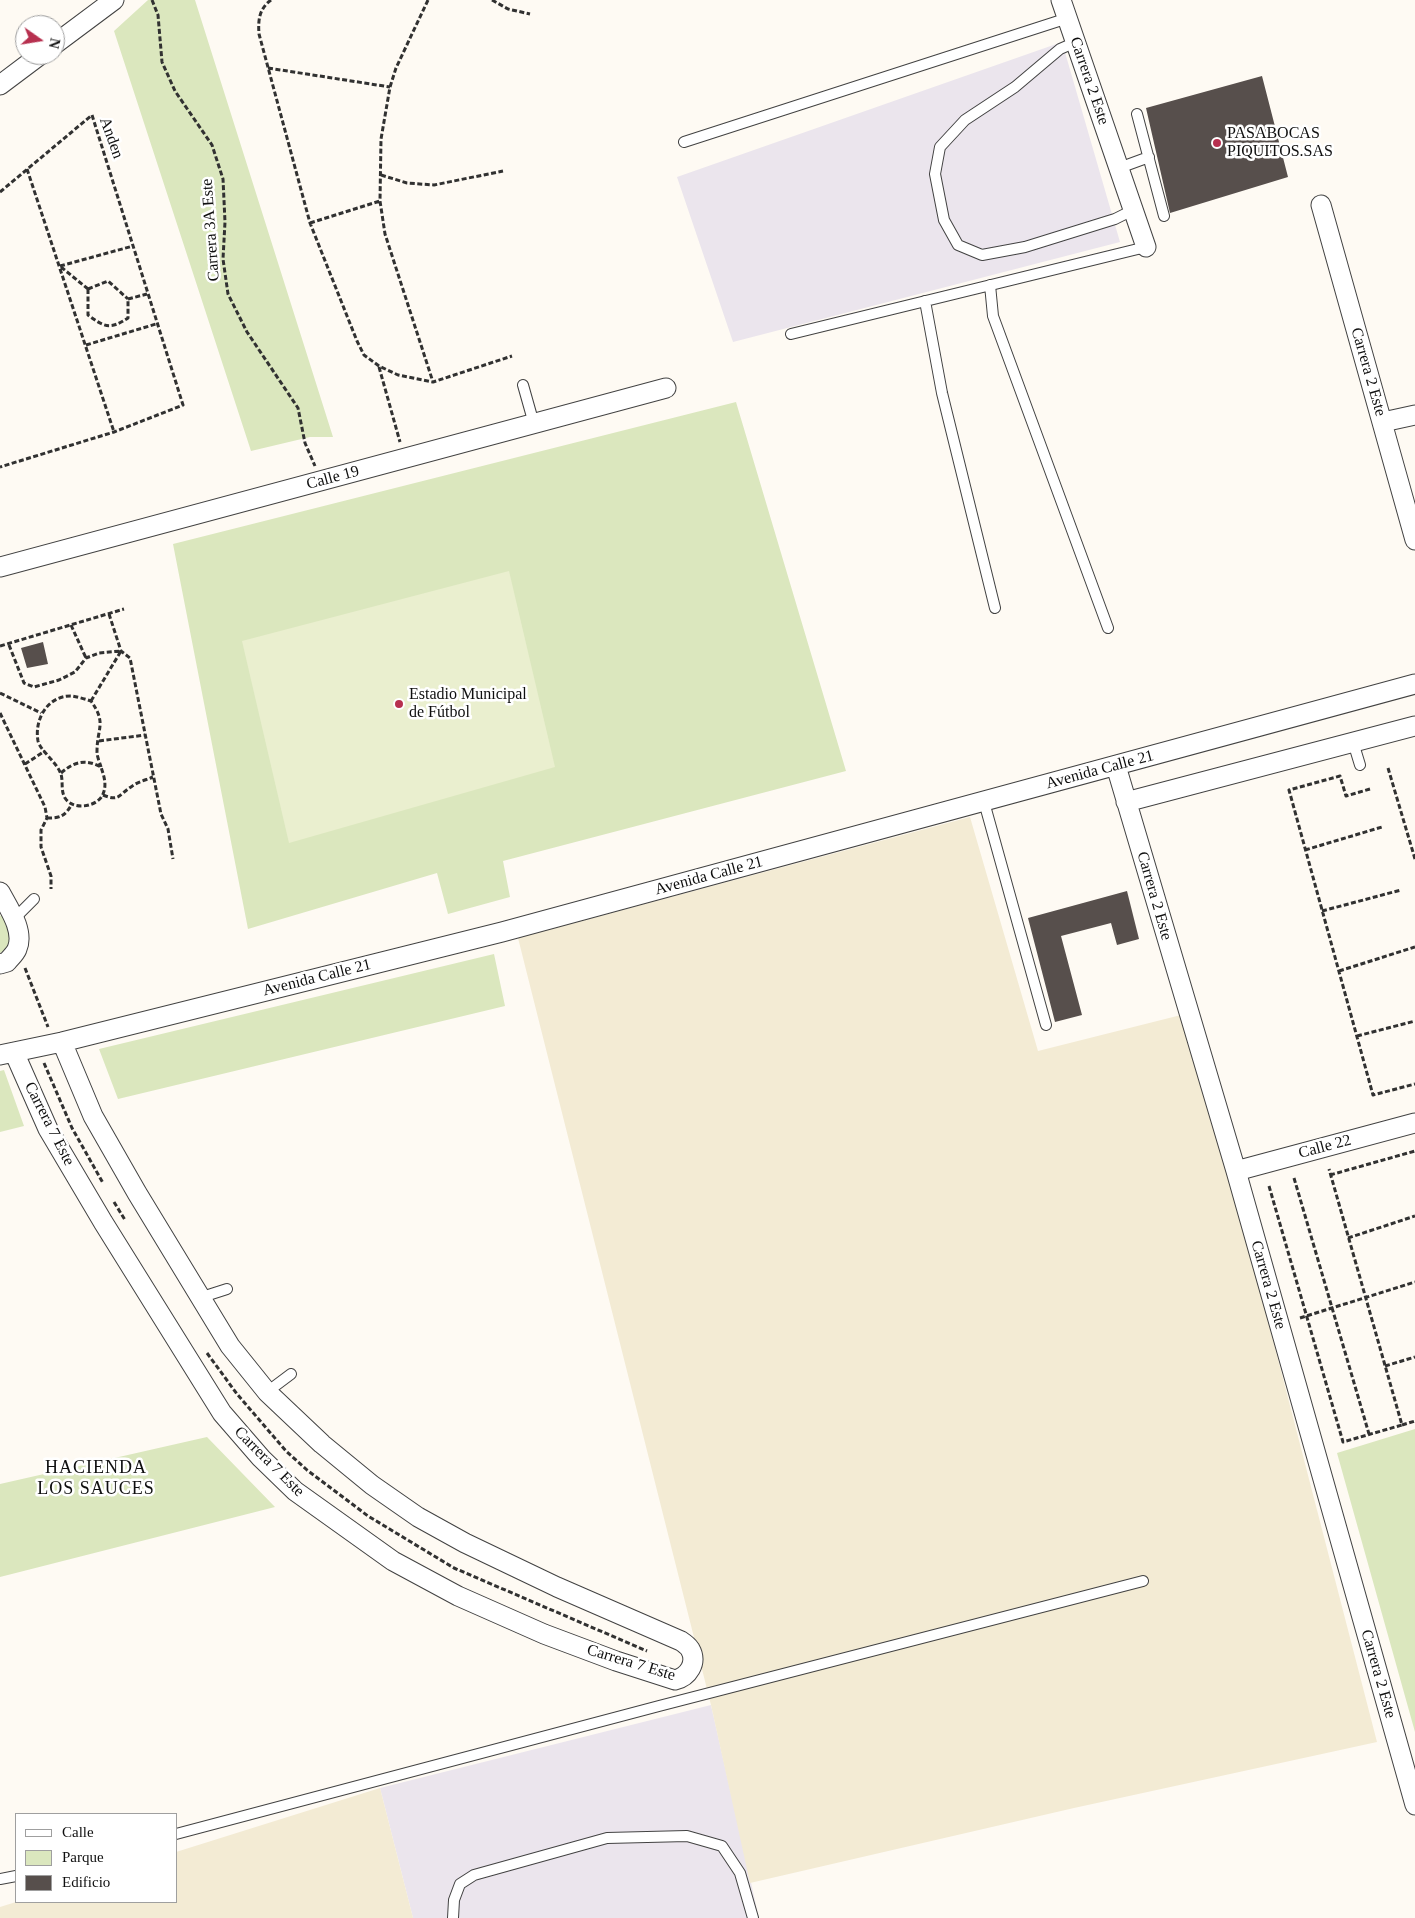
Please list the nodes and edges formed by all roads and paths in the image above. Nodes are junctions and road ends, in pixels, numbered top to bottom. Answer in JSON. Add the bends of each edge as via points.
{"nodes":[{"id":1,"x":114,"y":0,"type":"edge"},
{"id":2,"x":152,"y":0,"type":"edge"},
{"id":3,"x":271,"y":0,"type":"edge"},
{"id":4,"x":428,"y":0,"type":"edge"},
{"id":5,"x":492,"y":0,"type":"edge"},
{"id":6,"x":1061,"y":0,"type":"edge"},
{"id":7,"x":530,"y":14,"type":"dead end"},
{"id":8,"x":1068,"y":18,"type":"junction"},
{"id":9,"x":65,"y":37,"type":"edge"},
{"id":10,"x":1076,"y":42,"type":"junction"},
{"id":11,"x":27,"y":65,"type":"edge"},
{"id":12,"x":268,"y":68,"type":"junction"},
{"id":13,"x":0,"y":85,"type":"edge"},
{"id":14,"x":390,"y":87,"type":"junction"},
{"id":15,"x":1137,"y":114,"type":"dead end"},
{"id":16,"x":684,"y":142,"type":"dead end"},
{"id":17,"x":1149,"y":157,"type":"junction"},
{"id":18,"x":1119,"y":168,"type":"junction"},
{"id":19,"x":27,"y":169,"type":"junction"},
{"id":20,"x":503,"y":171,"type":"dead end"},
{"id":21,"x":381,"y":175,"type":"junction"},
{"id":22,"x":0,"y":192,"type":"edge"},
{"id":23,"x":380,"y":201,"type":"junction"},
{"id":24,"x":1321,"y":205,"type":"dead end"},
{"id":25,"x":1133,"y":210,"type":"junction"},
{"id":26,"x":1164,"y":216,"type":"dead end"},
{"id":27,"x":310,"y":224,"type":"junction"},
{"id":28,"x":133,"y":246,"type":"junction"},
{"id":29,"x":1146,"y":247,"type":"joint"},
{"id":30,"x":60,"y":266,"type":"junction"},
{"id":31,"x":990,"y":285,"type":"junction"},
{"id":32,"x":88,"y":289,"type":"junction"},
{"id":33,"x":147,"y":294,"type":"junction"},
{"id":34,"x":128,"y":299,"type":"junction"},
{"id":35,"x":925,"y":301,"type":"junction"},
{"id":36,"x":156,"y":324,"type":"junction"},
{"id":37,"x":791,"y":334,"type":"dead end"},
{"id":38,"x":86,"y":345,"type":"junction"},
{"id":39,"x":512,"y":356,"type":"dead end"},
{"id":40,"x":378,"y":366,"type":"junction"},
{"id":41,"x":433,"y":382,"type":"junction"},
{"id":42,"x":523,"y":385,"type":"dead end"},
{"id":43,"x":666,"y":388,"type":"dead end"},
{"id":44,"x":1415,"y":415,"type":"edge"},
{"id":45,"x":1382,"y":422,"type":"junction"},
{"id":46,"x":534,"y":424,"type":"junction"},
{"id":47,"x":114,"y":432,"type":"junction"},
{"id":48,"x":405,"y":458,"type":"junction"},
{"id":49,"x":0,"y":467,"type":"edge"},
{"id":50,"x":321,"y":481,"type":"junction"},
{"id":51,"x":1415,"y":540,"type":"edge"},
{"id":52,"x":0,"y":567,"type":"edge"},
{"id":53,"x":995,"y":608,"type":"dead end"},
{"id":54,"x":124,"y":609,"type":"dead end"},
{"id":55,"x":109,"y":614,"type":"junction"},
{"id":56,"x":71,"y":625,"type":"junction"},
{"id":57,"x":1108,"y":628,"type":"dead end"},
{"id":58,"x":9,"y":645,"type":"junction"},
{"id":59,"x":0,"y":646,"type":"edge"},
{"id":60,"x":121,"y":651,"type":"junction"},
{"id":61,"x":86,"y":658,"type":"junction"},
{"id":62,"x":1415,"y":684,"type":"edge"},
{"id":63,"x":0,"y":693,"type":"edge"},
{"id":64,"x":91,"y":700,"type":"junction"},
{"id":65,"x":0,"y":712,"type":"edge"},
{"id":66,"x":41,"y":714,"type":"junction"},
{"id":67,"x":1415,"y":726,"type":"edge"},
{"id":68,"x":145,"y":735,"type":"junction"},
{"id":69,"x":99,"y":741,"type":"junction"},
{"id":70,"x":1353,"y":742,"type":"junction"},
{"id":71,"x":45,"y":751,"type":"junction"},
{"id":72,"x":24,"y":764,"type":"junction"},
{"id":73,"x":1360,"y":765,"type":"dead end"},
{"id":74,"x":1116,"y":766,"type":"junction"},
{"id":75,"x":102,"y":768,"type":"junction"},
{"id":76,"x":1388,"y":768,"type":"dead end"},
{"id":77,"x":61,"y":773,"type":"junction"},
{"id":78,"x":153,"y":777,"type":"junction"},
{"id":79,"x":1370,"y":789,"type":"dead end"},
{"id":80,"x":103,"y":795,"type":"junction"},
{"id":81,"x":984,"y":802,"type":"junction"},
{"id":82,"x":1126,"y":802,"type":"junction"},
{"id":83,"x":72,"y":804,"type":"junction"},
{"id":84,"x":47,"y":818,"type":"junction"},
{"id":85,"x":1382,"y":828,"type":"dead end"},
{"id":86,"x":1305,"y":850,"type":"junction"},
{"id":87,"x":1415,"y":859,"type":"edge"},
{"id":88,"x":173,"y":860,"type":"dead end"},
{"id":89,"x":51,"y":889,"type":"dead end"},
{"id":90,"x":1401,"y":890,"type":"dead end"},
{"id":91,"x":0,"y":892,"type":"edge"},
{"id":92,"x":34,"y":899,"type":"dead end"},
{"id":93,"x":1322,"y":911,"type":"junction"},
{"id":94,"x":14,"y":920,"type":"junction"},
{"id":95,"x":1415,"y":947,"type":"edge"},
{"id":96,"x":18,"y":949,"type":"junction"},
{"id":97,"x":0,"y":964,"type":"edge"},
{"id":98,"x":1339,"y":971,"type":"junction"},
{"id":99,"x":1415,"y":1021,"type":"edge"},
{"id":100,"x":1046,"y":1025,"type":"dead end"},
{"id":101,"x":1357,"y":1036,"type":"junction"},
{"id":102,"x":58,"y":1042,"type":"junction"},
{"id":103,"x":7,"y":1053,"type":"edge"},
{"id":104,"x":1415,"y":1084,"type":"edge"},
{"id":105,"x":1415,"y":1123,"type":"edge"},
{"id":106,"x":1415,"y":1151,"type":"edge"},
{"id":107,"x":1328,"y":1169,"type":"dead end"},
{"id":108,"x":1236,"y":1171,"type":"junction"},
{"id":109,"x":1330,"y":1175,"type":"junction"},
{"id":110,"x":1294,"y":1178,"type":"dead end"},
{"id":111,"x":1269,"y":1186,"type":"dead end"},
{"id":112,"x":1415,"y":1216,"type":"edge"},
{"id":113,"x":1348,"y":1238,"type":"junction"},
{"id":114,"x":1415,"y":1282,"type":"edge"},
{"id":115,"x":227,"y":1289,"type":"dead end"},
{"id":116,"x":1365,"y":1297,"type":"junction"},
{"id":117,"x":199,"y":1298,"type":"junction"},
{"id":118,"x":1332,"y":1308,"type":"junction"},
{"id":119,"x":1307,"y":1316,"type":"junction"},
{"id":120,"x":1300,"y":1318,"type":"dead end"},
{"id":121,"x":1415,"y":1357,"type":"edge"},
{"id":122,"x":1385,"y":1366,"type":"junction"},
{"id":123,"x":291,"y":1374,"type":"dead end"},
{"id":124,"x":267,"y":1392,"type":"junction"},
{"id":125,"x":1415,"y":1421,"type":"edge"},
{"id":126,"x":1402,"y":1425,"type":"junction"},
{"id":127,"x":1369,"y":1434,"type":"junction"},
{"id":128,"x":1142,"y":1581,"type":"dead end"},
{"id":129,"x":1415,"y":1805,"type":"edge"},
{"id":130,"x":178,"y":1833,"type":"edge"},
{"id":131,"x":15,"y":1876,"type":"edge"},
{"id":132,"x":0,"y":1879,"type":"edge"},
{"id":133,"x":453,"y":1918,"type":"edge"},
{"id":134,"x":753,"y":1918,"type":"edge"}],
"edges":[{"from":1,"to":9,"type":"street"},
{"from":2,"to":50,"type":"path","name":"Carrera 3A Este","via":[[158,15],[162,62],[175,91],[212,145],[223,179],[223,259],[228,294],[247,332],[298,408],[305,443]]},
{"from":3,"to":12,"type":"path","via":[[258,19]]},
{"from":4,"to":14,"type":"path"},
{"from":5,"to":7,"type":"path","via":[[508,9]]},
{"from":6,"to":8,"type":"street","name":"Carrera 2 Este"},
{"from":8,"to":10,"type":"street","name":"Carrera 2 Este"},
{"from":8,"to":16,"type":"lane"},
{"from":10,"to":18,"type":"street","name":"Carrera 2 Este"},
{"from":10,"to":25,"type":"lane","via":[[1060,49],[1015,87],[965,120],[940,147],[935,174],[944,220],[958,246],[982,255],[1025,247],[1115,219]]},
{"from":11,"to":13,"type":"street"},
{"from":12,"to":14,"type":"path"},
{"from":12,"to":27,"type":"path"},
{"from":14,"to":21,"type":"path","via":[[381,139]]},
{"from":15,"to":17,"type":"lane"},
{"from":17,"to":18,"type":"lane"},
{"from":17,"to":26,"type":"lane"},
{"from":18,"to":25,"type":"street","name":"Carrera 2 Este"},
{"from":19,"to":22,"type":"path","name":"Anden"},
{"from":19,"to":28,"type":"path","name":"Anden","via":[[92,115]]},
{"from":19,"to":30,"type":"path"},
{"from":20,"to":21,"type":"path","via":[[434,185],[407,183]]},
{"from":21,"to":23,"type":"path"},
{"from":23,"to":27,"type":"path"},
{"from":23,"to":41,"type":"path","via":[[385,234]]},
{"from":24,"to":45,"type":"street","name":"Carrera 2 Este"},
{"from":25,"to":29,"type":"street","name":"Carrera 2 Este"},
{"from":27,"to":40,"type":"path","via":[[357,341],[364,355]]},
{"from":28,"to":30,"type":"path"},
{"from":28,"to":33,"type":"path","name":"Anden"},
{"from":29,"to":31,"type":"lane"},
{"from":30,"to":32,"type":"path"},
{"from":30,"to":38,"type":"path"},
{"from":31,"to":35,"type":"lane"},
{"from":31,"to":57,"type":"lane","via":[[993,316]]},
{"from":32,"to":34,"type":"path","via":[[108,280]]},
{"from":32,"to":34,"type":"path","via":[[88,315],[101,325],[117,326],[128,318]]},
{"from":33,"to":34,"type":"path"},
{"from":33,"to":36,"type":"path","name":"Anden"},
{"from":35,"to":37,"type":"lane"},
{"from":35,"to":53,"type":"lane","via":[[942,392]]},
{"from":36,"to":38,"type":"path"},
{"from":36,"to":47,"type":"path","name":"Anden","via":[[183,405]]},
{"from":38,"to":47,"type":"path"},
{"from":39,"to":41,"type":"path"},
{"from":40,"to":41,"type":"path","via":[[398,375]]},
{"from":40,"to":48,"type":"path"},
{"from":42,"to":46,"type":"lane"},
{"from":43,"to":46,"type":"street","name":"Calle 19"},
{"from":44,"to":45,"type":"street"},
{"from":45,"to":51,"type":"street","name":"Carrera 2 Este"},
{"from":46,"to":48,"type":"street","name":"Calle 19"},
{"from":47,"to":49,"type":"path","name":"Anden"},
{"from":48,"to":50,"type":"street","name":"Calle 19"},
{"from":50,"to":52,"type":"street","name":"Calle 19"},
{"from":54,"to":55,"type":"path"},
{"from":55,"to":56,"type":"path"},
{"from":55,"to":60,"type":"path"},
{"from":56,"to":58,"type":"path"},
{"from":56,"to":61,"type":"path"},
{"from":58,"to":59,"type":"path"},
{"from":58,"to":61,"type":"path","via":[[24,683],[34,687],[75,672]]},
{"from":60,"to":61,"type":"path"},
{"from":60,"to":64,"type":"path"},
{"from":60,"to":68,"type":"path","via":[[130,658]]},
{"from":62,"to":74,"type":"street","name":"Avenida Calle 21"},
{"from":63,"to":66,"type":"path"},
{"from":64,"to":66,"type":"path","via":[[72,696],[58,698]]},
{"from":64,"to":69,"type":"path","via":[[100,717]]},
{"from":65,"to":72,"type":"path"},
{"from":66,"to":71,"type":"path","via":[[38,742]]},
{"from":67,"to":70,"type":"street"},
{"from":68,"to":69,"type":"path"},
{"from":68,"to":78,"type":"path"},
{"from":69,"to":75,"type":"path","via":[[96,753]]},
{"from":70,"to":73,"type":"lane"},
{"from":70,"to":82,"type":"street"},
{"from":71,"to":72,"type":"path"},
{"from":71,"to":77,"type":"path"},
{"from":72,"to":84,"type":"path"},
{"from":74,"to":81,"type":"street","name":"Avenida Calle 21"},
{"from":74,"to":82,"type":"street","name":"Carrera 2 Este"},
{"from":75,"to":77,"type":"path","via":[[92,762],[80,762]]},
{"from":75,"to":80,"type":"path","via":[[106,783]]},
{"from":76,"to":87,"type":"path"},
{"from":77,"to":83,"type":"path","via":[[62,790]]},
{"from":78,"to":80,"type":"path","via":[[136,784],[120,797],[112,799]]},
{"from":78,"to":88,"type":"path"},
{"from":79,"to":86,"type":"path","via":[[1346,796],[1340,776],[1289,790]]},
{"from":80,"to":83,"type":"path","via":[[92,804]]},
{"from":81,"to":100,"type":"lane"},
{"from":81,"to":102,"type":"street","name":"Avenida Calle 21","via":[[502,932]]},
{"from":82,"to":108,"type":"street","name":"Carrera 2 Este"},
{"from":83,"to":84,"type":"path","via":[[60,818]]},
{"from":84,"to":89,"type":"path","via":[[41,830],[41,846],[51,876]]},
{"from":85,"to":86,"type":"path"},
{"from":86,"to":93,"type":"path"},
{"from":90,"to":93,"type":"path"},
{"from":91,"to":94,"type":"street"},
{"from":92,"to":94,"type":"lane"},
{"from":93,"to":98,"type":"path"},
{"from":94,"to":96,"type":"street","via":[[19,934]]},
{"from":95,"to":98,"type":"path"},
{"from":96,"to":97,"type":"street","via":[[7,962]]},
{"from":96,"to":102,"type":"path"},
{"from":98,"to":101,"type":"path"},
{"from":99,"to":101,"type":"path"},
{"from":101,"to":104,"type":"path","via":[[1373,1095]]},
{"from":102,"to":103,"type":"street","name":"Avenida Calle 21"},
{"from":102,"to":117,"type":"street","name":"Carrera 7 Este","via":[[93,1116]]},
{"from":103,"to":124,"type":"street","name":"Carrera 7 Este","via":[[103,1222],[222,1413],[295,1491],[393,1561],[458,1596],[616,1662],[675,1680],[690,1672],[690,1650],[681,1641],[557,1587],[418,1517],[322,1444]]},
{"from":105,"to":108,"type":"street","name":"Calle 22"},
{"from":106,"to":109,"type":"path"},
{"from":107,"to":109,"type":"path"},
{"from":108,"to":129,"type":"street","name":"Carrera 2 Este"},
{"from":109,"to":113,"type":"path"},
{"from":110,"to":118,"type":"path"},
{"from":111,"to":119,"type":"path"},
{"from":112,"to":113,"type":"path"},
{"from":113,"to":116,"type":"path"},
{"from":114,"to":116,"type":"path"},
{"from":115,"to":117,"type":"lane"},
{"from":116,"to":118,"type":"path"},
{"from":116,"to":122,"type":"path"},
{"from":117,"to":124,"type":"street","name":"Carrera 7 Este","via":[[230,1346]]},
{"from":118,"to":119,"type":"path"},
{"from":118,"to":127,"type":"path"},
{"from":119,"to":120,"type":"path"},
{"from":119,"to":127,"type":"path","via":[[1343,1442]]},
{"from":121,"to":122,"type":"path"},
{"from":122,"to":126,"type":"path"},
{"from":123,"to":124,"type":"lane"},
{"from":125,"to":126,"type":"path"},
{"from":126,"to":127,"type":"path"},
{"from":128,"to":130,"type":"lane"},
{"from":131,"to":132,"type":"lane"},
{"from":133,"to":134,"type":"lane","via":[[454,1900],[460,1884],[474,1875],[607,1838],[687,1836],[722,1846],[740,1873]]}]}
